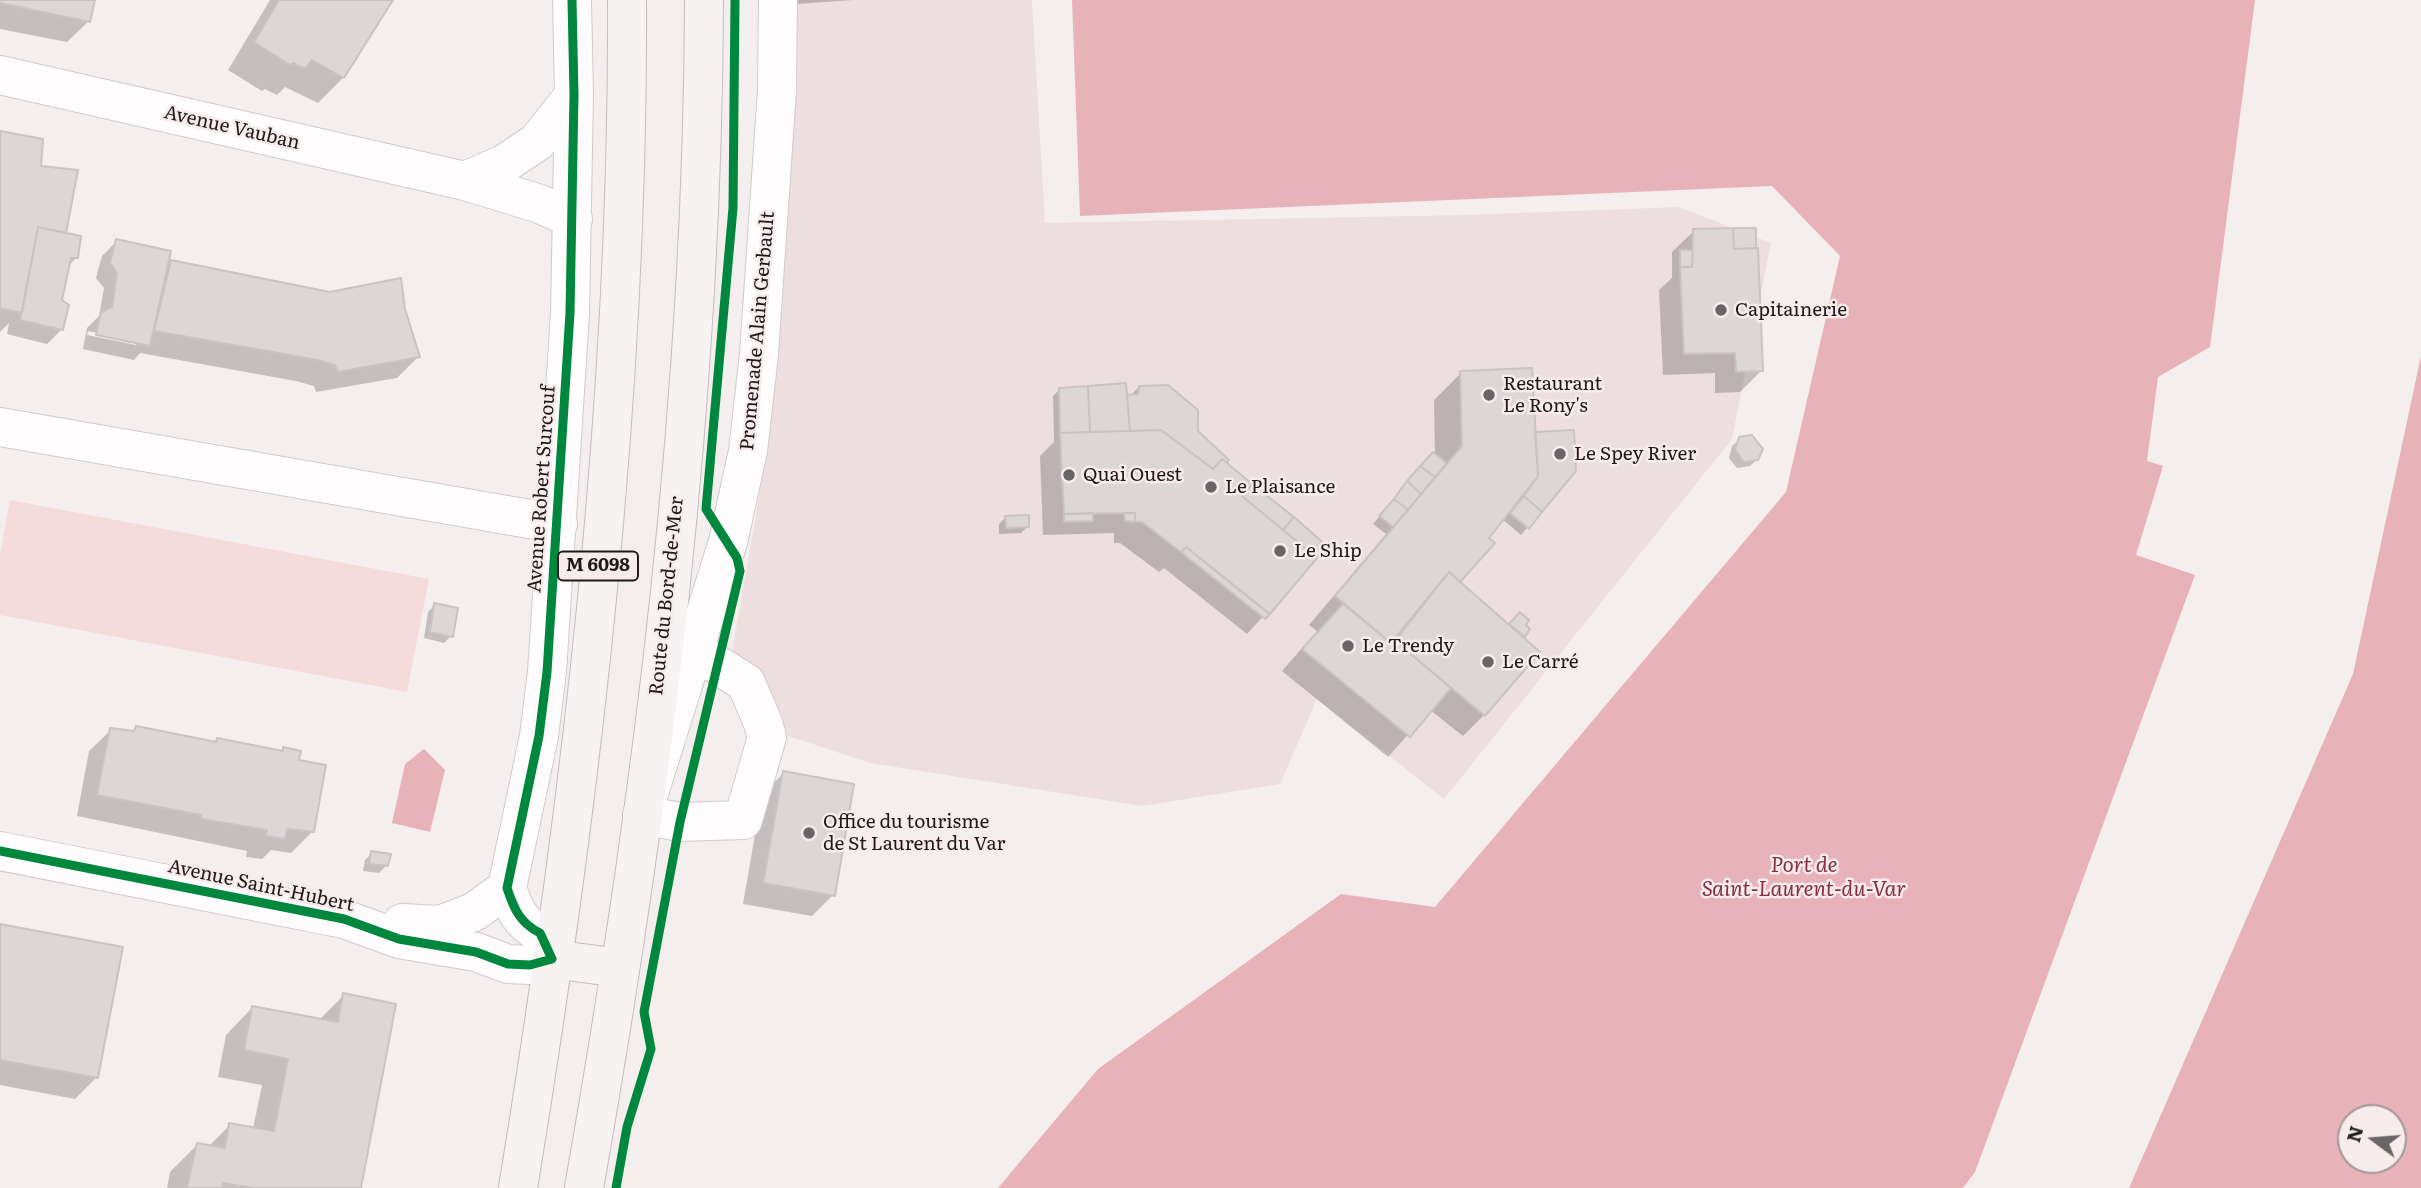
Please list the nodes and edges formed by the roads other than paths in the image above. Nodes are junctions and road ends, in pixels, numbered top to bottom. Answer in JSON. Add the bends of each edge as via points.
{"nodes":[{"id":1,"x":572,"y":0,"type":"edge"},
{"id":2,"x":627,"y":0,"type":"edge"},
{"id":3,"x":704,"y":0,"type":"edge"},
{"id":4,"x":778,"y":0,"type":"edge"},
{"id":5,"x":0,"y":75,"type":"edge"},
{"id":6,"x":574,"y":95,"type":"junction"},
{"id":7,"x":465,"y":181,"type":"junction"},
{"id":8,"x":573,"y":219,"type":"junction"},
{"id":9,"x":0,"y":427,"type":"edge"},
{"id":10,"x":558,"y":524,"type":"junction"},
{"id":11,"x":694,"y":650,"type":"junction"},
{"id":12,"x":642,"y":815,"type":"junction"},
{"id":13,"x":0,"y":851,"type":"edge"},
{"id":14,"x":507,"y":888,"type":"junction"},
{"id":15,"x":344,"y":919,"type":"junction"},
{"id":16,"x":552,"y":959,"type":"junction"},
{"id":17,"x":620,"y":968,"type":"junction"},
{"id":18,"x":518,"y":1188,"type":"edge"},
{"id":19,"x":584,"y":1188,"type":"edge"}],
"edges":[{"from":1,"to":6,"type":"street","name":"Avenue Robert Surcouf"},
{"from":2,"to":16,"type":"main road","number":"M 6098","via":[[625,170],[602,531],[585,714]]},
{"from":3,"to":12,"type":"main road","name":"Route du Bord-de-Mer","via":[[700,190],[687,391]]},
{"from":4,"to":11,"type":"street","name":"Promenade Alain Gerbault","via":[[777,90],[760,354],[748,451],[728,542]]},
{"from":5,"to":7,"type":"street","name":"Avenue Vauban"},
{"from":6,"to":7,"type":"street","via":[[537,142]]},
{"from":6,"to":8,"type":"street","name":"Avenue Robert Surcouf"},
{"from":7,"to":8,"type":"street","name":"Avenue Vauban"},
{"from":8,"to":10,"type":"street","name":"Avenue Robert Surcouf"},
{"from":9,"to":10,"type":"street"},
{"from":10,"to":14,"type":"street","name":"Avenue Robert Surcouf","via":[[547,672]]},
{"from":11,"to":12,"type":"street","name":"Promenade Alain Gerbault"},
{"from":11,"to":12,"type":"street","via":[[747,683],[763,723],[766,737],[743,820],[680,822]]},
{"from":12,"to":17,"type":"main road","name":"Route du Bord-de-Mer"},
{"from":13,"to":15,"type":"street","name":"Avenue Saint-Hubert"},
{"from":14,"to":15,"type":"street","via":[[474,912],[440,925]]},
{"from":14,"to":16,"type":"street","via":[[514,910],[526,926],[540,933]]},
{"from":15,"to":16,"type":"street","name":"Avenue Saint-Hubert","via":[[399,939],[476,952],[508,964]]},
{"from":16,"to":17,"type":"main road"},
{"from":16,"to":18,"type":"main road","number":"M 6098"},
{"from":17,"to":19,"type":"main road","name":"Route du Bord-de-Mer"}]}
